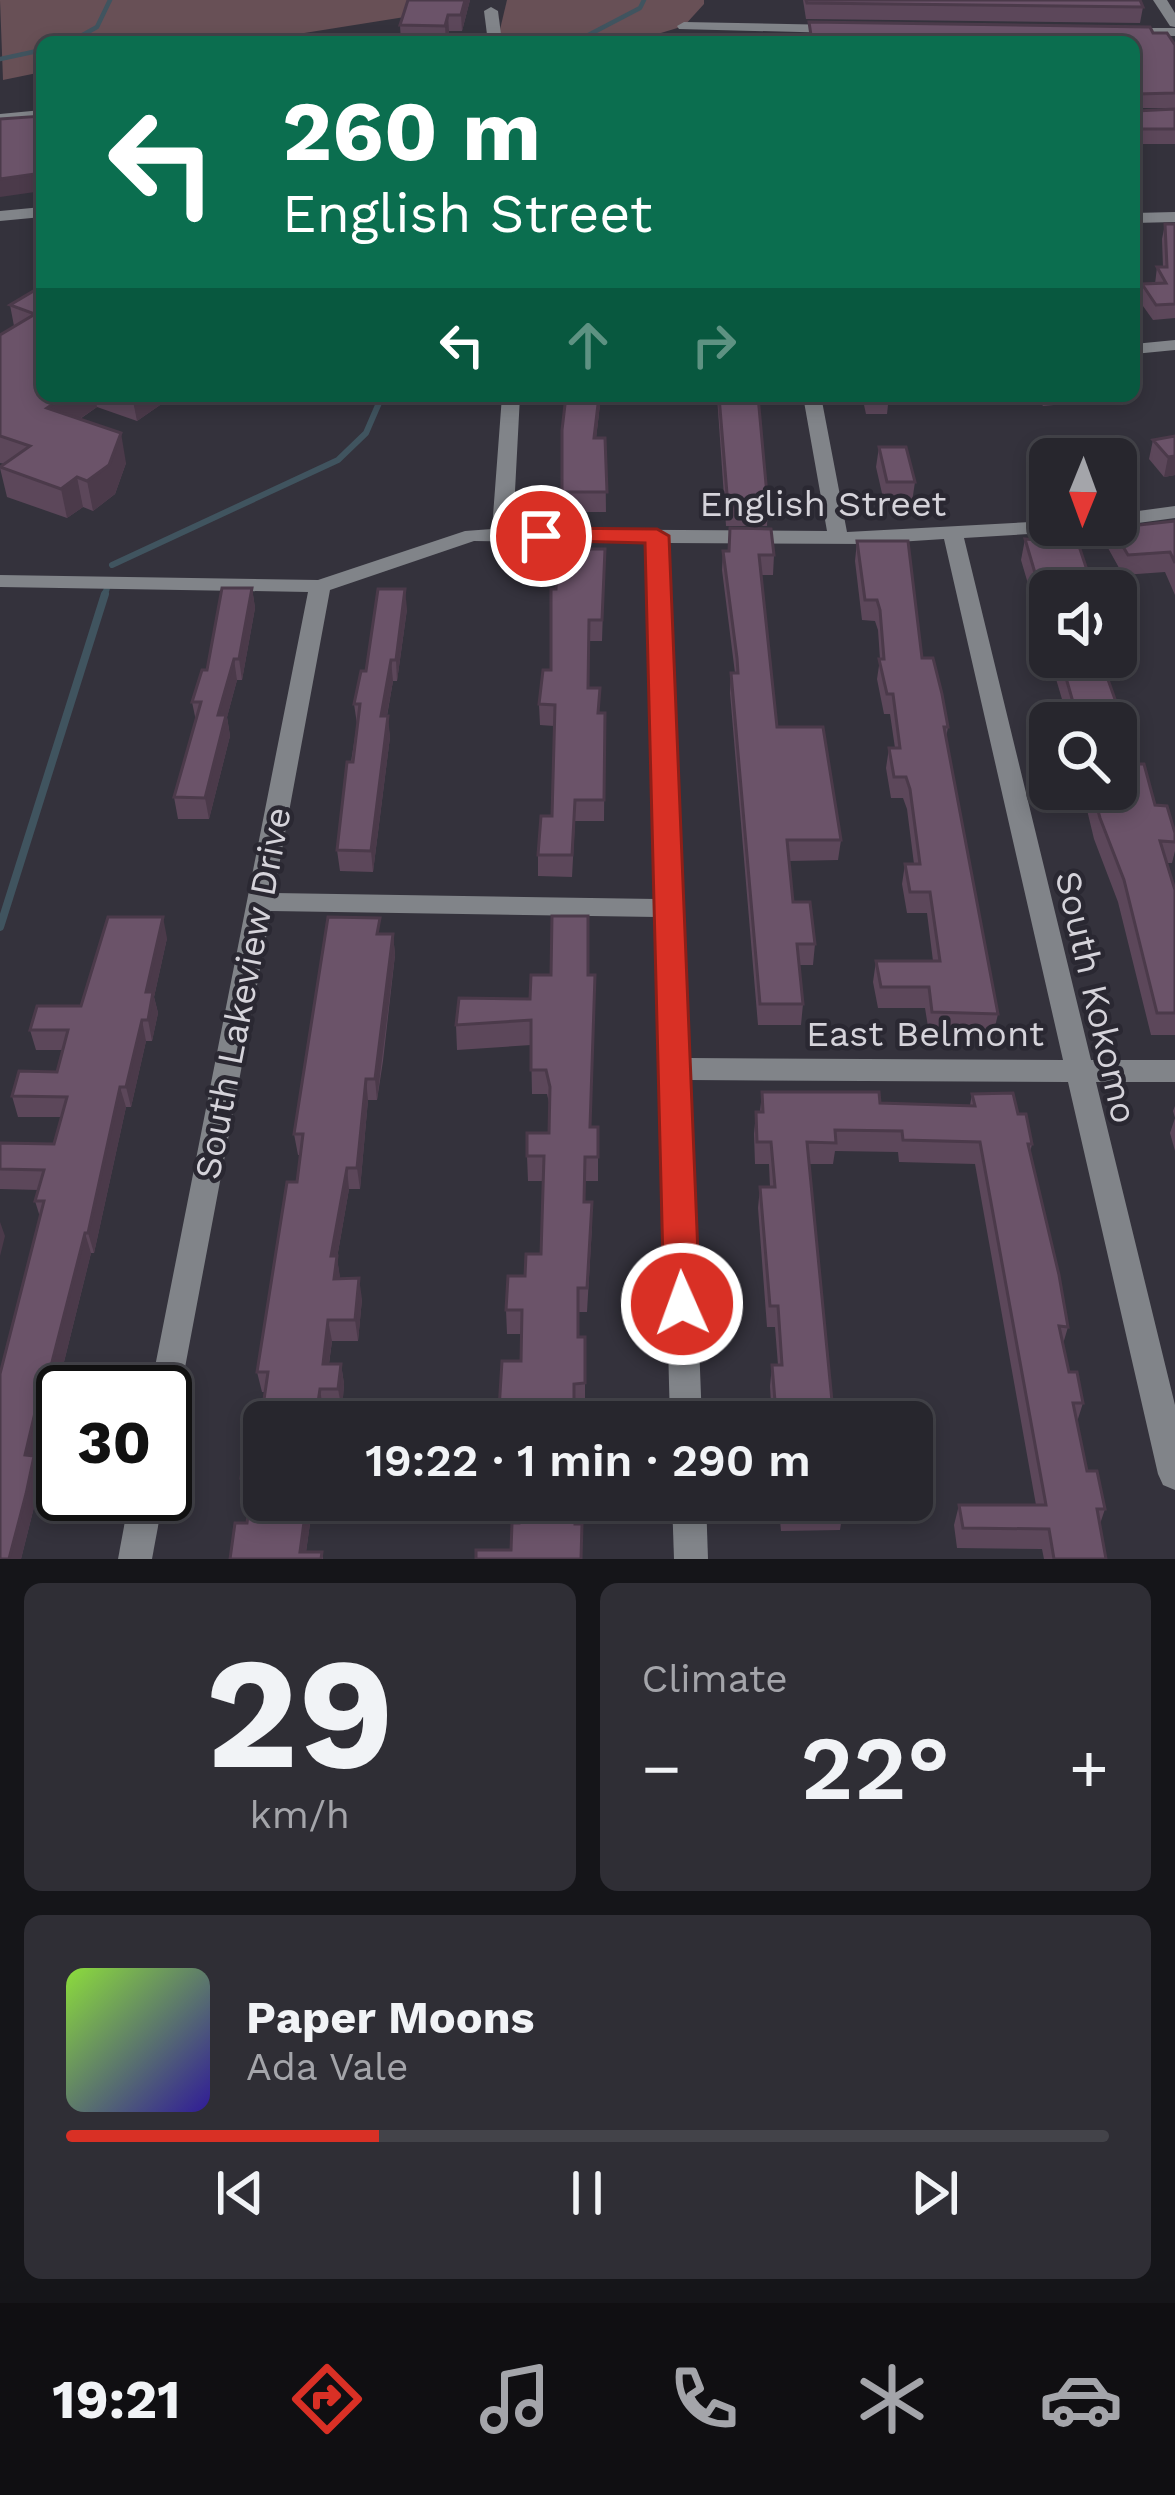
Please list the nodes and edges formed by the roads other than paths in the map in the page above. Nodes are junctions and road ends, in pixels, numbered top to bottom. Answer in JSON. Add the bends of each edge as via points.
{"nodes":[{"id":1,"x":1160,"y":0,"type":"edge"},
{"id":2,"x":491,"y":11,"type":"dead end"},
{"id":3,"x":1175,"y":22,"type":"edge"},
{"id":4,"x":684,"y":26,"type":"dead end"},
{"id":5,"x":847,"y":29,"type":"edge"},
{"id":6,"x":1110,"y":32,"type":"edge"},
{"id":7,"x":1175,"y":32,"type":"edge"},
{"id":8,"x":779,"y":35,"type":"edge"},
{"id":9,"x":494,"y":36,"type":"edge"},
{"id":10,"x":36,"y":115,"type":"edge"},
{"id":11,"x":0,"y":118,"type":"edge"},
{"id":12,"x":36,"y":213,"type":"edge"},
{"id":13,"x":0,"y":216,"type":"edge"},
{"id":14,"x":1175,"y":217,"type":"edge"},
{"id":15,"x":1140,"y":218,"type":"edge"},
{"id":16,"x":1175,"y":345,"type":"edge"},
{"id":17,"x":1140,"y":348,"type":"edge"},
{"id":18,"x":511,"y":402,"type":"edge"},
{"id":19,"x":813,"y":402,"type":"edge"},
{"id":20,"x":1175,"y":512,"type":"edge"},
{"id":21,"x":1137,"y":517,"type":"edge"},
{"id":22,"x":1029,"y":529,"type":"edge"},
{"id":23,"x":502,"y":535,"type":"junction"},
{"id":24,"x":657,"y":536,"type":"junction"},
{"id":25,"x":952,"y":536,"type":"junction"},
{"id":26,"x":838,"y":538,"type":"junction"},
{"id":27,"x":0,"y":580,"type":"edge"},
{"id":28,"x":320,"y":586,"type":"junction"},
{"id":29,"x":258,"y":902,"type":"junction"},
{"id":30,"x":669,"y":908,"type":"junction"},
{"id":31,"x":674,"y":1069,"type":"junction"},
{"id":32,"x":1077,"y":1070,"type":"junction"},
{"id":33,"x":1175,"y":1071,"type":"edge"},
{"id":34,"x":172,"y":1365,"type":"edge"},
{"id":35,"x":685,"y":1401,"type":"edge"},
{"id":36,"x":1175,"y":1474,"type":"edge"},
{"id":37,"x":142,"y":1521,"type":"edge"},
{"id":38,"x":690,"y":1521,"type":"edge"},
{"id":39,"x":135,"y":1559,"type":"edge"},
{"id":40,"x":691,"y":1559,"type":"edge"}],
"edges":[{"from":1,"to":3,"type":"street"},
{"from":2,"to":9,"type":"street"},
{"from":4,"to":8,"type":"street"},
{"from":5,"to":8,"type":"street"},
{"from":6,"to":7,"type":"street"},
{"from":10,"to":11,"type":"street"},
{"from":12,"to":13,"type":"street"},
{"from":14,"to":15,"type":"street"},
{"from":16,"to":17,"type":"street"},
{"from":18,"to":23,"type":"street"},
{"from":19,"to":26,"type":"street"},
{"from":20,"to":21,"type":"street"},
{"from":22,"to":25,"type":"street","name":"English Street"},
{"from":23,"to":24,"type":"street","name":"English Street"},
{"from":23,"to":28,"type":"street","name":"English Street","via":[[472,535]]},
{"from":24,"to":26,"type":"street","name":"English Street"},
{"from":24,"to":30,"type":"street"},
{"from":25,"to":26,"type":"street","name":"English Street"},
{"from":25,"to":32,"type":"street","name":"South Kokomo"},
{"from":27,"to":28,"type":"street","name":"English Street"},
{"from":28,"to":29,"type":"street","name":"South Lakeview Drive"},
{"from":29,"to":30,"type":"street"},
{"from":29,"to":34,"type":"street","name":"South Lakeview Drive"},
{"from":30,"to":31,"type":"street"},
{"from":31,"to":32,"type":"street","name":"East Belmont"},
{"from":31,"to":35,"type":"street"},
{"from":32,"to":33,"type":"street","name":"East Belmont"},
{"from":32,"to":36,"type":"street","name":"South Kokomo"},
{"from":37,"to":39,"type":"street"},
{"from":38,"to":40,"type":"street"}]}
